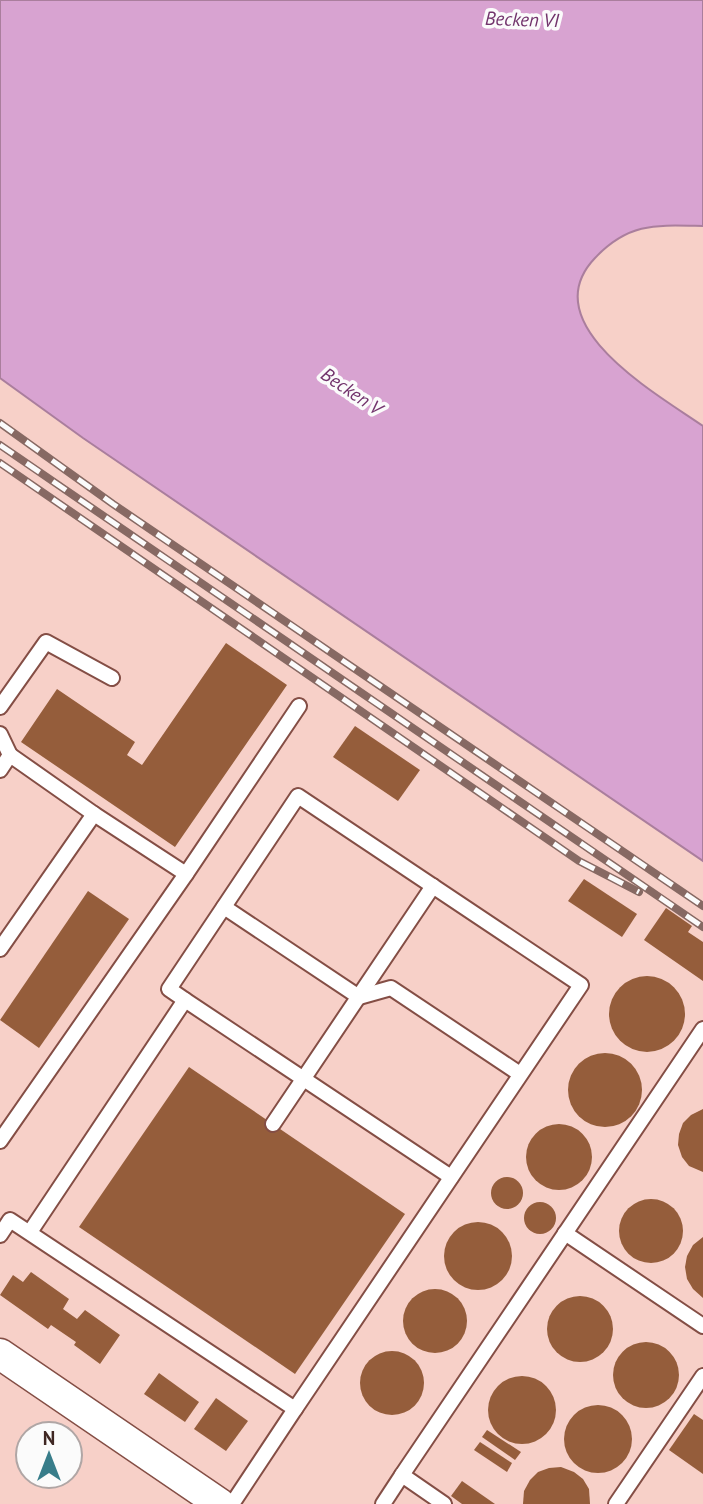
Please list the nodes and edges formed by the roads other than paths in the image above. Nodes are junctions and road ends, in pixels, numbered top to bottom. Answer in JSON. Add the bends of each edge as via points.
{"nodes":[{"id":1,"x":112,"y":678,"type":"dead end"},
{"id":2,"x":299,"y":706,"type":"dead end"},
{"id":3,"x":0,"y":707,"type":"edge"},
{"id":4,"x":0,"y":734,"type":"edge"},
{"id":5,"x":10,"y":755,"type":"junction"},
{"id":6,"x":0,"y":770,"type":"edge"},
{"id":7,"x":94,"y":814,"type":"junction"},
{"id":8,"x":186,"y":874,"type":"junction"},
{"id":9,"x":433,"y":886,"type":"junction"},
{"id":10,"x":224,"y":906,"type":"junction"},
{"id":11,"x":0,"y":949,"type":"edge"},
{"id":12,"x":359,"y":997,"type":"junction"},
{"id":13,"x":186,"y":1000,"type":"junction"},
{"id":14,"x":703,"y":1029,"type":"edge"},
{"id":15,"x":520,"y":1074,"type":"junction"},
{"id":16,"x":304,"y":1079,"type":"junction"},
{"id":17,"x":273,"y":1124,"type":"dead end"},
{"id":18,"x":0,"y":1141,"type":"edge"},
{"id":19,"x":451,"y":1177,"type":"junction"},
{"id":20,"x":30,"y":1232,"type":"junction"},
{"id":21,"x":565,"y":1233,"type":"junction"},
{"id":22,"x":0,"y":1235,"type":"edge"},
{"id":23,"x":703,"y":1326,"type":"edge"},
{"id":24,"x":0,"y":1354,"type":"edge"},
{"id":25,"x":703,"y":1376,"type":"edge"},
{"id":26,"x":295,"y":1409,"type":"junction"},
{"id":27,"x":402,"y":1475,"type":"junction"},
{"id":28,"x":220,"y":1504,"type":"edge"},
{"id":29,"x":232,"y":1504,"type":"edge"},
{"id":30,"x":383,"y":1504,"type":"edge"},
{"id":31,"x":444,"y":1504,"type":"edge"},
{"id":32,"x":616,"y":1504,"type":"edge"}],
"edges":[{"from":1,"to":3,"type":"lane","via":[[46,642]]},
{"from":2,"to":8,"type":"lane"},
{"from":4,"to":5,"type":"lane"},
{"from":5,"to":6,"type":"lane"},
{"from":5,"to":7,"type":"lane"},
{"from":7,"to":8,"type":"lane"},
{"from":7,"to":11,"type":"lane"},
{"from":8,"to":18,"type":"lane"},
{"from":9,"to":10,"type":"lane","via":[[298,796]]},
{"from":9,"to":12,"type":"lane"},
{"from":9,"to":15,"type":"lane","via":[[580,985]]},
{"from":10,"to":12,"type":"lane"},
{"from":10,"to":13,"type":"lane","via":[[169,989]]},
{"from":12,"to":15,"type":"lane","via":[[391,988]]},
{"from":12,"to":16,"type":"lane"},
{"from":13,"to":16,"type":"lane"},
{"from":13,"to":20,"type":"lane"},
{"from":14,"to":21,"type":"lane"},
{"from":15,"to":19,"type":"lane"},
{"from":16,"to":17,"type":"lane"},
{"from":16,"to":19,"type":"lane"},
{"from":19,"to":26,"type":"lane"},
{"from":20,"to":22,"type":"lane","via":[[10,1220]]},
{"from":20,"to":26,"type":"lane"},
{"from":21,"to":23,"type":"lane"},
{"from":21,"to":27,"type":"lane"},
{"from":24,"to":28,"type":"street"},
{"from":25,"to":32,"type":"lane"},
{"from":26,"to":29,"type":"lane"},
{"from":27,"to":30,"type":"lane"},
{"from":27,"to":31,"type":"lane"}]}
